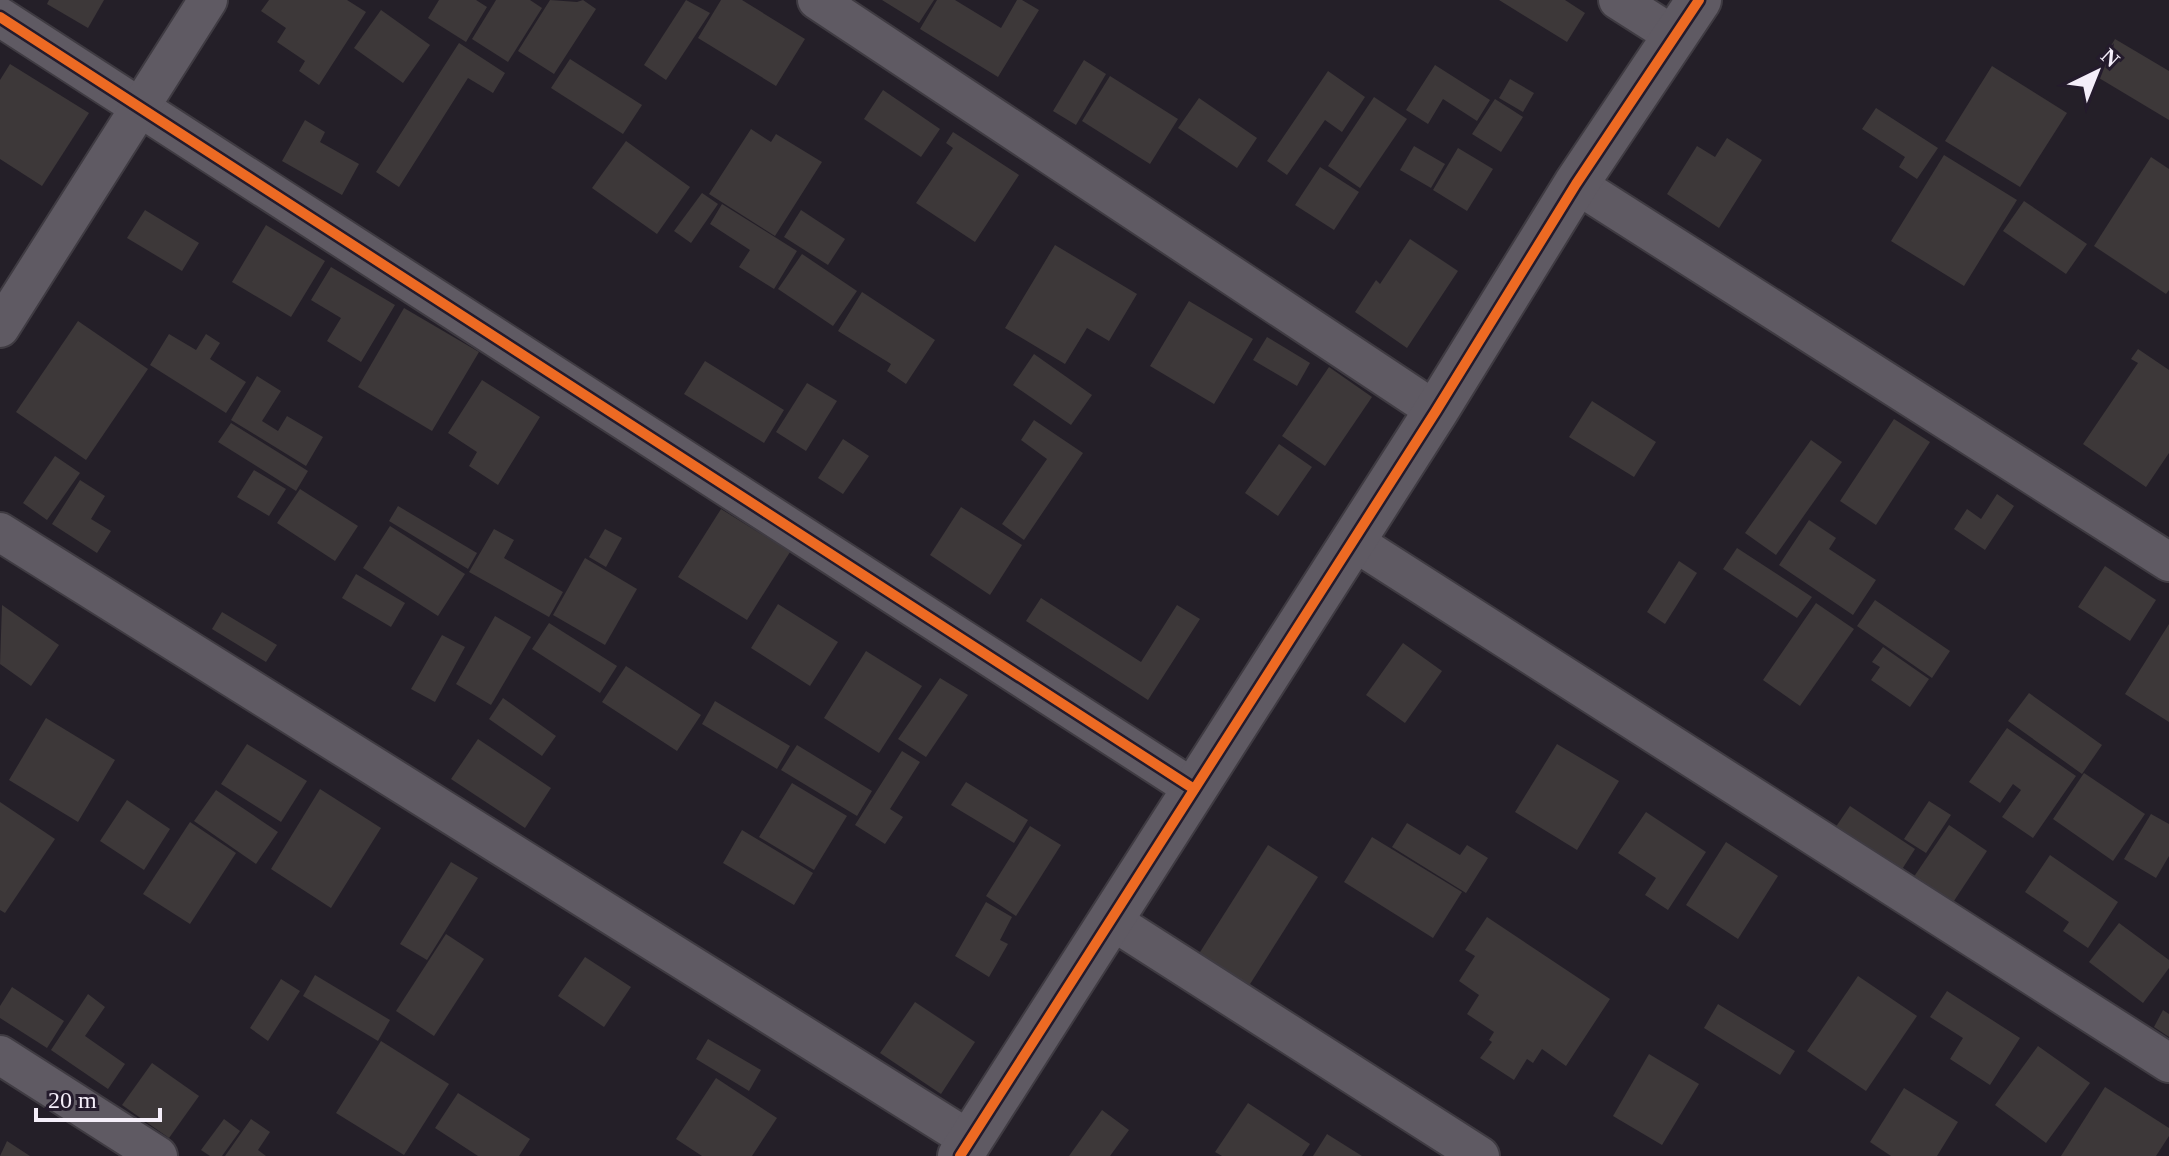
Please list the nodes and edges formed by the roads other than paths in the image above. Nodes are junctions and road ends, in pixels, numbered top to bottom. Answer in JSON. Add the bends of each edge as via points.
{"nodes":[{"id":1,"x":208,"y":0,"type":"edge"},
{"id":2,"x":817,"y":0,"type":"edge"},
{"id":3,"x":1618,"y":0,"type":"edge"},
{"id":4,"x":1699,"y":0,"type":"edge"},
{"id":5,"x":0,"y":17,"type":"edge"},
{"id":6,"x":1676,"y":37,"type":"junction"},
{"id":7,"x":140,"y":107,"type":"junction"},
{"id":8,"x":1576,"y":184,"type":"junction"},
{"id":9,"x":0,"y":328,"type":"edge"},
{"id":10,"x":1436,"y":411,"type":"junction"},
{"id":11,"x":0,"y":532,"type":"edge"},
{"id":12,"x":1353,"y":541,"type":"junction"},
{"id":13,"x":2169,"y":562,"type":"edge"},
{"id":14,"x":1194,"y":789,"type":"junction"},
{"id":15,"x":1111,"y":920,"type":"junction"},
{"id":16,"x":0,"y":1055,"type":"edge"},
{"id":17,"x":2169,"y":1063,"type":"edge"},
{"id":18,"x":965,"y":1148,"type":"edge"},
{"id":19,"x":158,"y":1156,"type":"edge"},
{"id":20,"x":1480,"y":1156,"type":"edge"}],
"edges":[{"from":1,"to":7,"type":"street"},
{"from":2,"to":10,"type":"street"},
{"from":3,"to":6,"type":"street"},
{"from":4,"to":6,"type":"street"},
{"from":5,"to":7,"type":"street"},
{"from":6,"to":8,"type":"street"},
{"from":7,"to":9,"type":"street"},
{"from":7,"to":14,"type":"street"},
{"from":8,"to":10,"type":"street"},
{"from":8,"to":13,"type":"street"},
{"from":10,"to":12,"type":"street"},
{"from":11,"to":18,"type":"street"},
{"from":12,"to":14,"type":"street"},
{"from":12,"to":17,"type":"street"},
{"from":14,"to":15,"type":"street"},
{"from":15,"to":18,"type":"street"},
{"from":15,"to":20,"type":"street"},
{"from":16,"to":19,"type":"street"}]}
